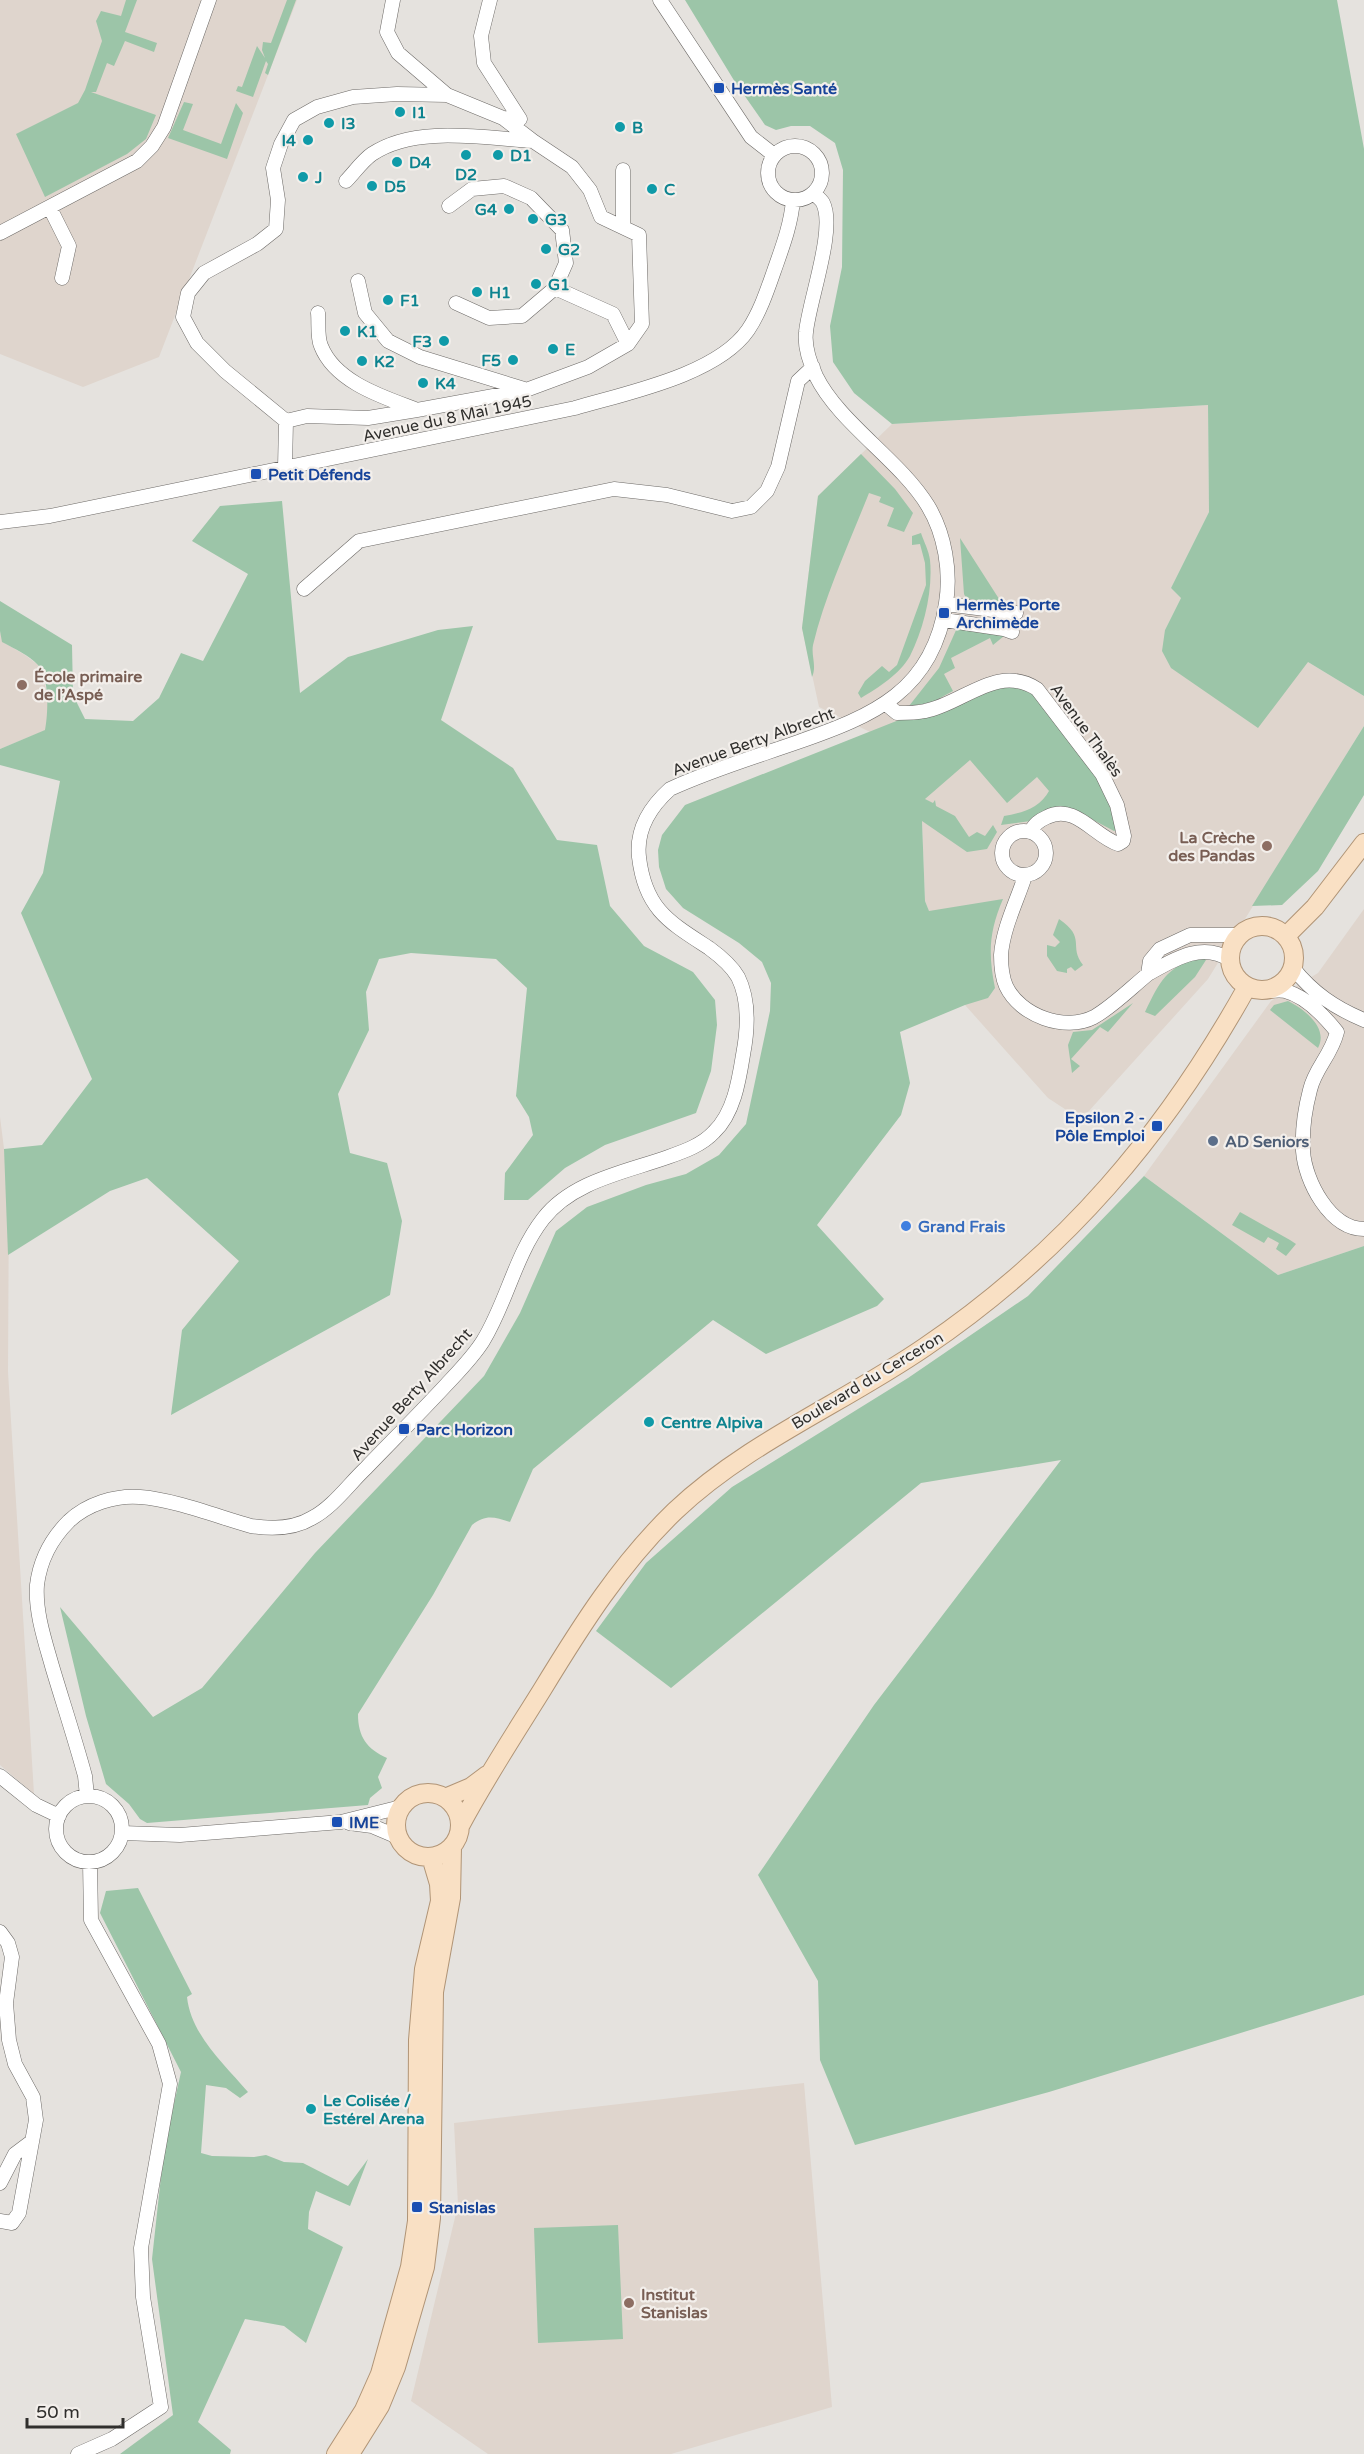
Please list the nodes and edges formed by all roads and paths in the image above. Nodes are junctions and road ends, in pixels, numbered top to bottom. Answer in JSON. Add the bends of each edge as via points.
{"nodes":[{"id":1,"x":209,"y":0,"type":"edge"},
{"id":2,"x":393,"y":0,"type":"edge"},
{"id":3,"x":490,"y":0,"type":"edge"},
{"id":4,"x":660,"y":0,"type":"edge"},
{"id":5,"x":447,"y":95,"type":"junction"},
{"id":6,"x":503,"y":117,"type":"junction"},
{"id":7,"x":533,"y":141,"type":"junction"},
{"id":8,"x":774,"y":155,"type":"junction"},
{"id":9,"x":623,"y":170,"type":"dead end"},
{"id":10,"x":346,"y":181,"type":"dead end"},
{"id":11,"x":813,"y":193,"type":"junction"},
{"id":12,"x":793,"y":200,"type":"junction"},
{"id":13,"x":449,"y":206,"type":"dead end"},
{"id":14,"x":50,"y":208,"type":"junction"},
{"id":15,"x":623,"y":226,"type":"junction"},
{"id":16,"x":0,"y":233,"type":"edge"},
{"id":17,"x":62,"y":278,"type":"dead end"},
{"id":18,"x":358,"y":280,"type":"dead end"},
{"id":19,"x":555,"y":288,"type":"junction"},
{"id":20,"x":456,"y":303,"type":"dead end"},
{"id":21,"x":318,"y":314,"type":"dead end"},
{"id":22,"x":628,"y":344,"type":"junction"},
{"id":23,"x":813,"y":367,"type":"junction"},
{"id":24,"x":526,"y":390,"type":"junction"},
{"id":25,"x":417,"y":410,"type":"junction"},
{"id":26,"x":286,"y":421,"type":"junction"},
{"id":27,"x":285,"y":468,"type":"junction"},
{"id":28,"x":0,"y":522,"type":"edge"},
{"id":29,"x":304,"y":589,"type":"dead end"},
{"id":30,"x":946,"y":604,"type":"junction"},
{"id":31,"x":1016,"y":614,"type":"dead end"},
{"id":32,"x":944,"y":620,"type":"junction"},
{"id":33,"x":1012,"y":632,"type":"dead end"},
{"id":34,"x":886,"y":704,"type":"junction"},
{"id":35,"x":1030,"y":832,"type":"junction"},
{"id":36,"x":1364,"y":843,"type":"edge"},
{"id":37,"x":1025,"y":876,"type":"junction"},
{"id":38,"x":1239,"y":936,"type":"junction"},
{"id":39,"x":1286,"y":936,"type":"junction"},
{"id":40,"x":1230,"y":960,"type":"junction"},
{"id":41,"x":1149,"y":968,"type":"junction"},
{"id":42,"x":1293,"y":968,"type":"junction"},
{"id":43,"x":1247,"y":987,"type":"junction"},
{"id":44,"x":1266,"y":991,"type":"junction"},
{"id":45,"x":1364,"y":1020,"type":"edge"},
{"id":46,"x":1364,"y":1229,"type":"edge"},
{"id":47,"x":490,"y":1772,"type":"junction"},
{"id":48,"x":0,"y":1776,"type":"edge"},
{"id":49,"x":87,"y":1796,"type":"junction"},
{"id":50,"x":445,"y":1798,"type":"junction"},
{"id":51,"x":401,"y":1807,"type":"junction"},
{"id":52,"x":59,"y":1816,"type":"junction"},
{"id":53,"x":341,"y":1822,"type":"junction"},
{"id":54,"x":460,"y":1826,"type":"junction"},
{"id":55,"x":122,"y":1833,"type":"junction"},
{"id":56,"x":398,"y":1837,"type":"junction"},
{"id":57,"x":452,"y":1847,"type":"junction"},
{"id":58,"x":431,"y":1857,"type":"junction"},
{"id":59,"x":90,"y":1862,"type":"junction"},
{"id":60,"x":0,"y":1932,"type":"edge"},
{"id":61,"x":30,"y":2142,"type":"junction"},
{"id":62,"x":0,"y":2182,"type":"edge"},
{"id":63,"x":0,"y":2221,"type":"edge"},
{"id":64,"x":78,"y":2454,"type":"edge"},
{"id":65,"x":336,"y":2454,"type":"edge"},
{"id":66,"x":350,"y":2454,"type":"edge"}],
"edges":[{"from":1,"to":14,"type":"street","via":[[164,127],[152,146],[137,161]]},
{"from":2,"to":5,"type":"street","via":[[387,32],[398,53]]},
{"from":3,"to":6,"type":"street","via":[[481,36],[484,63],[520,120]]},
{"from":4,"to":8,"type":"street","via":[[751,137]]},
{"from":5,"to":6,"type":"street"},
{"from":5,"to":26,"type":"street","via":[[353,97],[317,107],[294,120],[273,168],[278,200],[276,229],[204,273],[188,293],[183,317],[197,343]]},
{"from":6,"to":7,"type":"street"},
{"from":7,"to":10,"type":"street","via":[[438,135],[392,143],[370,155]]},
{"from":7,"to":15,"type":"street","via":[[572,167],[590,190],[601,217]]},
{"from":8,"to":11,"type":"street","via":[[789,146],[814,153],[822,168],[819,186]]},
{"from":8,"to":12,"type":"street","via":[[768,180],[777,194]]},
{"from":9,"to":15,"type":"street"},
{"from":11,"to":12,"type":"street"},
{"from":11,"to":23,"type":"street","name":"Avenue Berty Albrecht","via":[[823,203],[826,219],[805,334]]},
{"from":12,"to":27,"type":"street","name":"Avenue du 8 Mai 1945","via":[[789,230],[762,306],[748,331],[711,363],[575,408]]},
{"from":13,"to":19,"type":"street","via":[[472,189],[504,186],[531,198],[562,230],[566,263]]},
{"from":14,"to":16,"type":"street"},
{"from":14,"to":17,"type":"street","via":[[69,246]]},
{"from":15,"to":22,"type":"street","via":[[639,235],[641,275],[642,324]]},
{"from":18,"to":24,"type":"street","via":[[365,313],[388,341],[420,357]]},
{"from":19,"to":20,"type":"street","via":[[522,316],[489,318]]},
{"from":19,"to":22,"type":"street","via":[[613,314]]},
{"from":21,"to":25,"type":"street","via":[[321,346],[337,370],[364,390]]},
{"from":22,"to":24,"type":"street","via":[[588,367]]},
{"from":23,"to":29,"type":"street","via":[[798,381],[778,467],[767,491],[751,507],[732,510],[667,495],[614,489],[359,541]]},
{"from":23,"to":30,"type":"street","name":"Avenue Berty Albrecht","via":[[836,404],[929,507],[942,540],[948,587]]},
{"from":24,"to":25,"type":"street"},
{"from":25,"to":26,"type":"street","via":[[368,418],[307,416]]},
{"from":26,"to":27,"type":"street"},
{"from":27,"to":28,"type":"street","name":"Avenue du 8 Mai 1945","via":[[50,516]]},
{"from":30,"to":31,"type":"street"},
{"from":30,"to":32,"type":"street","name":"Avenue Berty Albrecht"},
{"from":32,"to":33,"type":"street"},
{"from":32,"to":34,"type":"street","name":"Avenue Berty Albrecht","via":[[928,658]]},
{"from":34,"to":35,"type":"street","name":"Avenue Thalès","via":[[897,713],[926,711],[988,684],[1008,680],[1037,689],[1102,774],[1117,805],[1124,836],[1123,842],[1111,842],[1065,813],[1035,823]]},
{"from":34,"to":49,"type":"street","name":"Avenue Berty Albrecht","via":[[847,725],[670,789],[656,801],[640,833],[641,870],[653,905],[666,919],[727,962],[744,993],[747,1027],[737,1086],[725,1118],[715,1131],[689,1149],[606,1178],[556,1206],[526,1245],[482,1343],[409,1425],[331,1504],[312,1518],[288,1527],[263,1528],[157,1499],[123,1497],[89,1507],[59,1530],[39,1573],[38,1612],[86,1776]]},
{"from":35,"to":37,"type":"street","via":[[1040,838],[1046,849],[1045,860],[1038,870]]},
{"from":35,"to":37,"type":"street","via":[[1017,832],[1007,839],[1002,851],[1004,863],[1012,873]]},
{"from":36,"to":39,"type":"main road","via":[[1315,907]]},
{"from":37,"to":41,"type":"street","via":[[1007,928],[1001,969],[1012,996],[1025,1006],[1056,1022],[1093,1017]]},
{"from":38,"to":39,"type":"main road","via":[[1258,926]]},
{"from":38,"to":40,"type":"main road"},
{"from":38,"to":41,"type":"street","via":[[1190,935],[1160,949]]},
{"from":39,"to":42,"type":"main road","via":[[1294,951]]},
{"from":40,"to":41,"type":"street","via":[[1210,952],[1195,952]]},
{"from":40,"to":43,"type":"main road","via":[[1238,980]]},
{"from":42,"to":44,"type":"main road","via":[[1283,983]]},
{"from":42,"to":45,"type":"street","via":[[1326,1002]]},
{"from":43,"to":44,"type":"main road"},
{"from":43,"to":47,"type":"main road","name":"Boulevard du Cerceron","via":[[1215,1044],[1157,1126],[1085,1213],[1028,1269],[923,1349],[755,1448],[674,1512],[624,1565],[600,1598]]},
{"from":44,"to":46,"type":"street","via":[[1285,991],[1296,996],[1327,1018],[1337,1032],[1333,1048],[1310,1089],[1303,1152],[1314,1189],[1333,1218]]},
{"from":47,"to":50,"type":"main road","name":"Boulevard du Cerceron","via":[[471,1787]]},
{"from":47,"to":54,"type":"main road","name":"Boulevard du Cerceron"},
{"from":48,"to":52,"type":"street","via":[[36,1805]]},
{"from":49,"to":52,"type":"street","via":[[70,1802]]},
{"from":49,"to":55,"type":"street","via":[[114,1806]]},
{"from":50,"to":51,"type":"main road","via":[[426,1793]]},
{"from":50,"to":54,"type":"main road","via":[[458,1812]]},
{"from":51,"to":53,"type":"street"},
{"from":51,"to":56,"type":"main road"},
{"from":52,"to":59,"type":"street","via":[[56,1827],[62,1847],[69,1855]]},
{"from":53,"to":55,"type":"street","via":[[180,1835]]},
{"from":53,"to":56,"type":"street","via":[[372,1826]]},
{"from":54,"to":57,"type":"main road"},
{"from":55,"to":59,"type":"street","via":[[108,1856]]},
{"from":56,"to":58,"type":"main road","via":[[411,1853]]},
{"from":57,"to":58,"type":"main road"},
{"from":57,"to":66,"type":"main road","via":[[451,1898],[434,1992],[430,2218],[425,2266],[392,2377],[380,2406]]},
{"from":58,"to":65,"type":"main road","via":[[440,1884],[440,1901],[424,1969],[417,2040],[417,2221],[410,2267],[380,2374],[364,2410]]},
{"from":59,"to":64,"type":"street","via":[[91,1920],[159,2044],[170,2084],[141,2248],[143,2297],[161,2407],[112,2439]]},
{"from":60,"to":61,"type":"street","via":[[12,1957],[6,2003],[9,2040],[15,2064],[33,2097],[36,2120]]},
{"from":61,"to":62,"type":"street","via":[[15,2154]]},
{"from":61,"to":63,"type":"street","via":[[19,2213],[12,2223]]}]}
